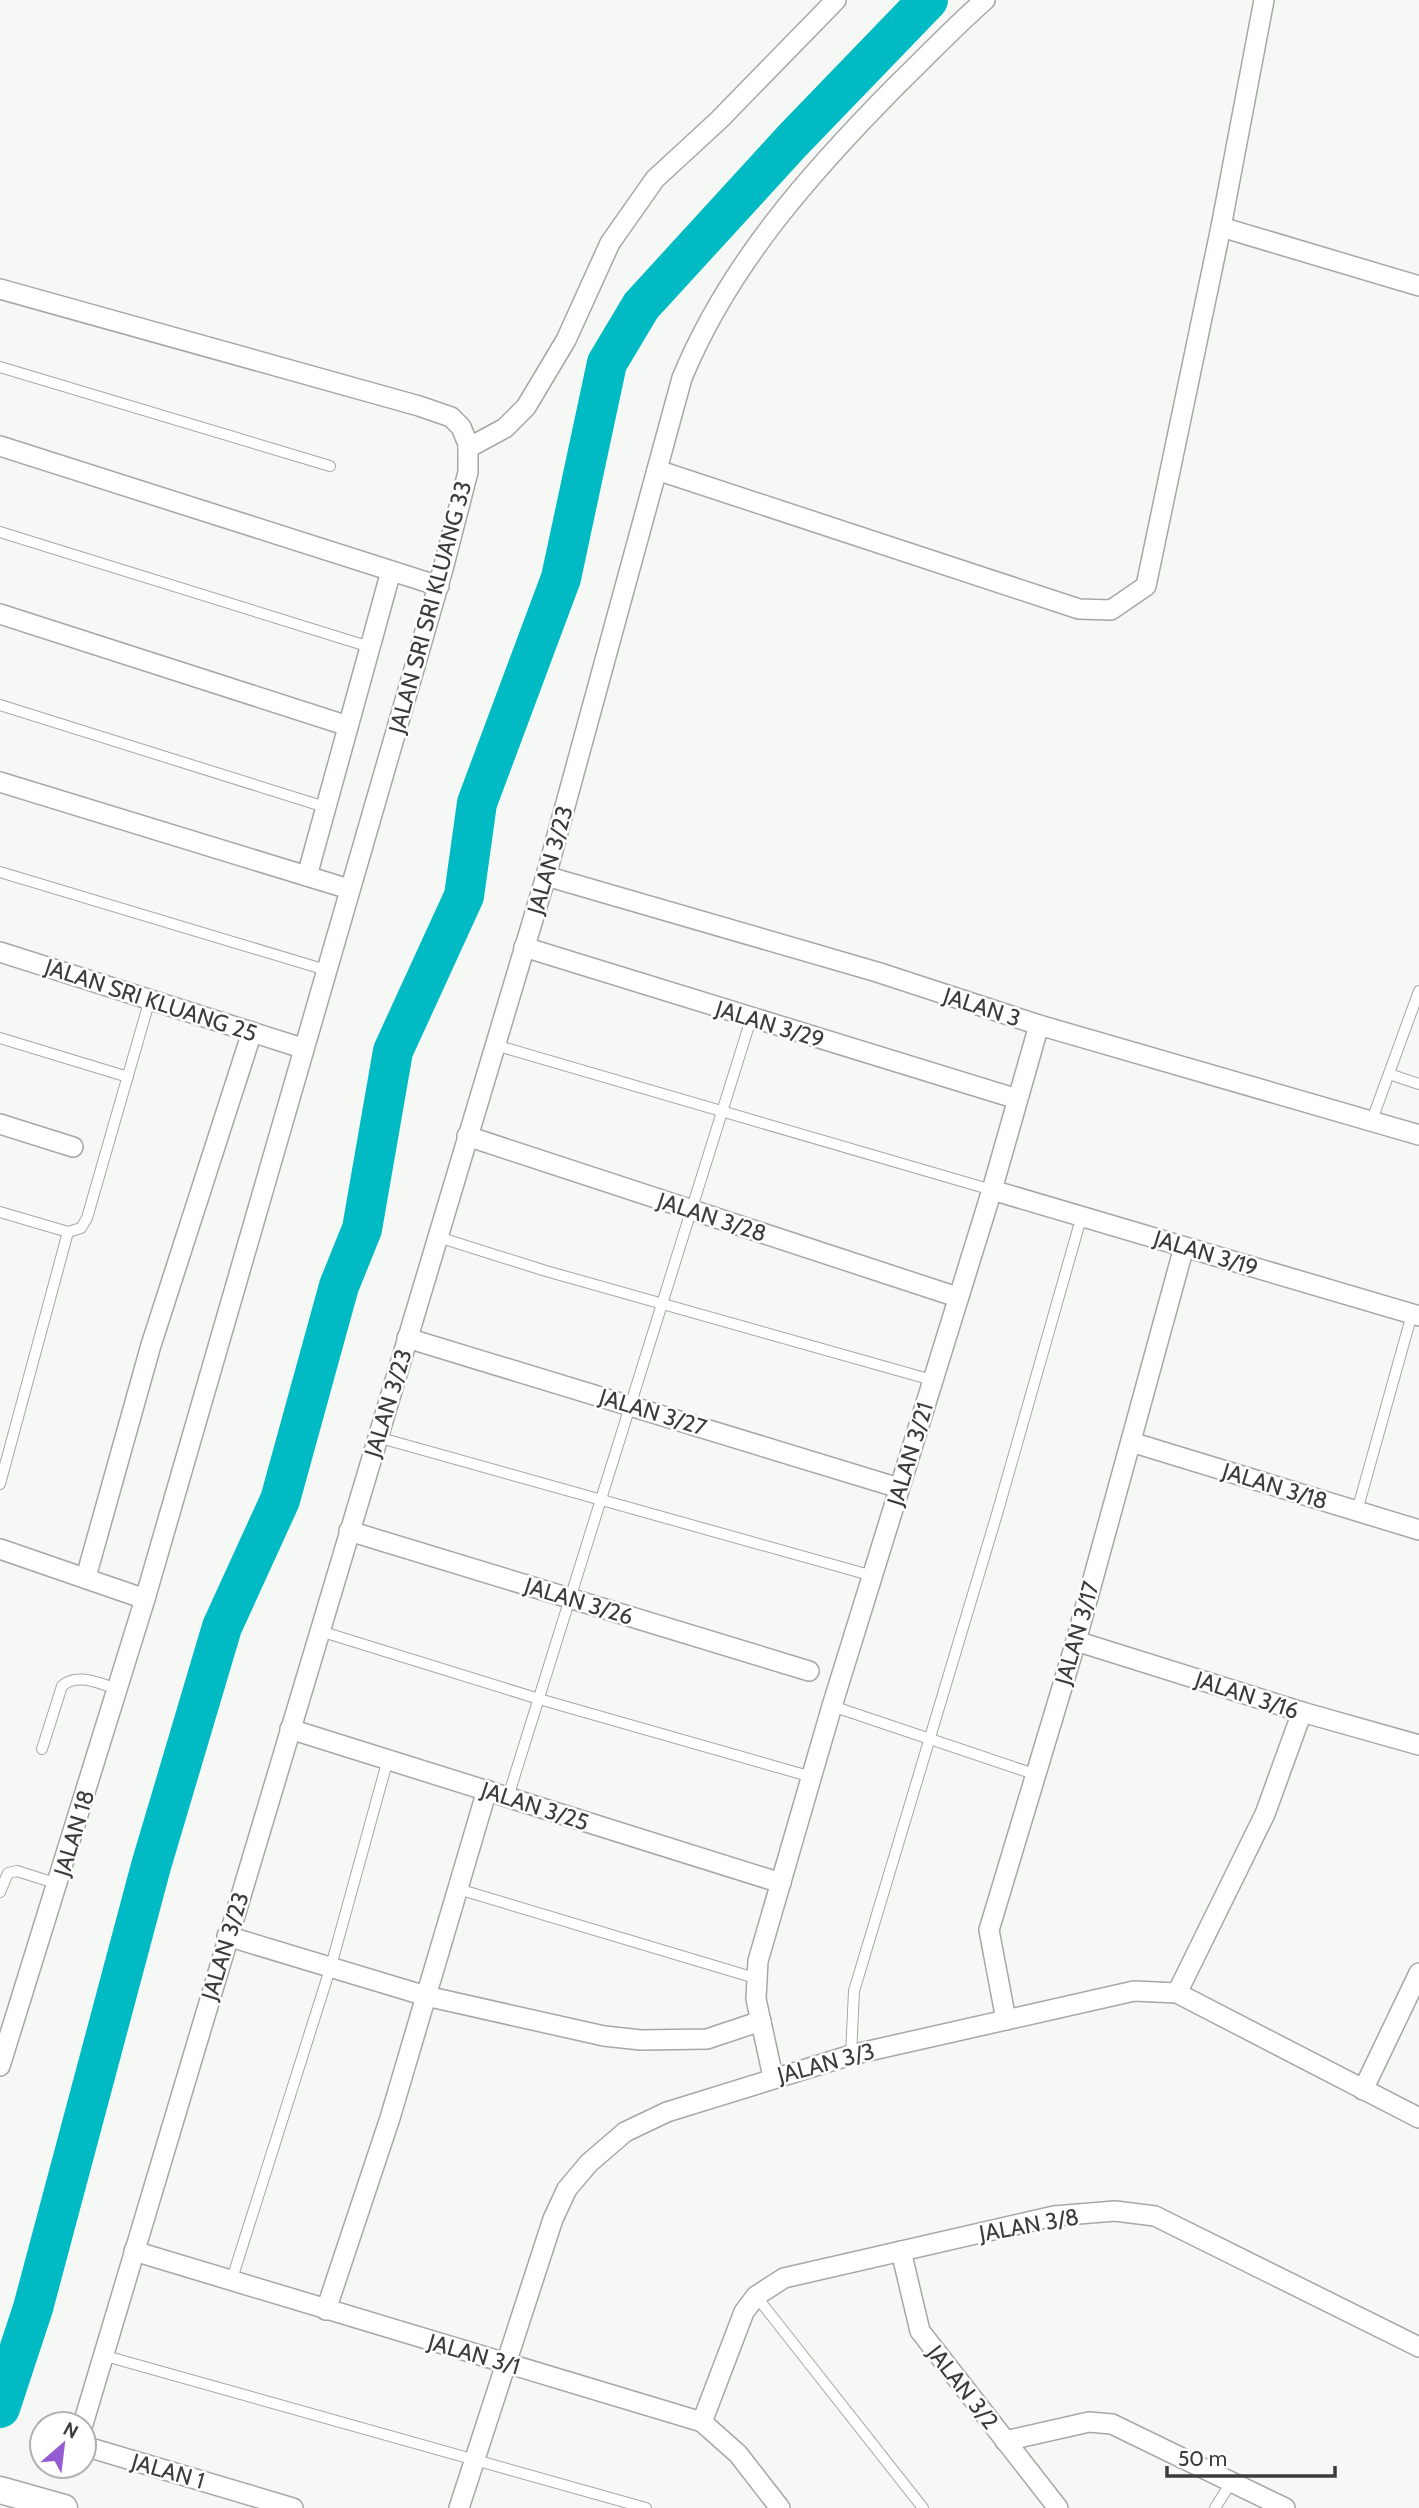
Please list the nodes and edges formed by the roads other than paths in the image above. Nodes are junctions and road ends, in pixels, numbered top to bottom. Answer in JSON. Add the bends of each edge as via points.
{"nodes":[{"id":1,"x":836,"y":0,"type":"edge"},
{"id":2,"x":985,"y":0,"type":"edge"},
{"id":3,"x":1264,"y":0,"type":"edge"},
{"id":4,"x":1221,"y":227,"type":"junction"},
{"id":5,"x":1419,"y":286,"type":"edge"},
{"id":6,"x":0,"y":289,"type":"edge"},
{"id":7,"x":0,"y":368,"type":"edge"},
{"id":8,"x":0,"y":446,"type":"edge"},
{"id":9,"x":468,"y":448,"type":"junction"},
{"id":10,"x":330,"y":466,"type":"dead end"},
{"id":11,"x":657,"y":471,"type":"junction"},
{"id":12,"x":0,"y":532,"type":"edge"},
{"id":13,"x":391,"y":571,"type":"junction"},
{"id":14,"x":439,"y":586,"type":"junction"},
{"id":15,"x":0,"y":614,"type":"edge"},
{"id":16,"x":370,"y":647,"type":"junction"},
{"id":17,"x":0,"y":705,"type":"edge"},
{"id":18,"x":348,"y":726,"type":"junction"},
{"id":19,"x":0,"y":782,"type":"edge"},
{"id":20,"x":326,"y":807,"type":"junction"},
{"id":21,"x":0,"y":872,"type":"edge"},
{"id":22,"x":307,"y":876,"type":"junction"},
{"id":23,"x":546,"y":876,"type":"junction"},
{"id":24,"x":349,"y":889,"type":"junction"},
{"id":25,"x":524,"y":947,"type":"junction"},
{"id":26,"x":0,"y":952,"type":"edge"},
{"id":27,"x":326,"y":970,"type":"junction"},
{"id":28,"x":1419,"y":991,"type":"edge"},
{"id":29,"x":150,"y":999,"type":"junction"},
{"id":30,"x":751,"y":1019,"type":"junction"},
{"id":31,"x":1039,"y":1025,"type":"junction"},
{"id":32,"x":252,"y":1032,"type":"junction"},
{"id":33,"x":0,"y":1038,"type":"edge"},
{"id":34,"x":495,"y":1045,"type":"junction"},
{"id":35,"x":302,"y":1048,"type":"junction"},
{"id":36,"x":1389,"y":1074,"type":"junction"},
{"id":37,"x":128,"y":1077,"type":"junction"},
{"id":38,"x":1419,"y":1084,"type":"edge"},
{"id":39,"x":1017,"y":1099,"type":"junction"},
{"id":40,"x":723,"y":1110,"type":"junction"},
{"id":41,"x":1373,"y":1120,"type":"junction"},
{"id":42,"x":0,"y":1124,"type":"edge"},
{"id":43,"x":1419,"y":1135,"type":"edge"},
{"id":44,"x":467,"y":1136,"type":"junction"},
{"id":45,"x":73,"y":1147,"type":"dead end"},
{"id":46,"x":992,"y":1190,"type":"junction"},
{"id":47,"x":692,"y":1210,"type":"junction"},
{"id":48,"x":0,"y":1212,"type":"edge"},
{"id":49,"x":1082,"y":1216,"type":"junction"},
{"id":50,"x":68,"y":1232,"type":"junction"},
{"id":51,"x":437,"y":1237,"type":"junction"},
{"id":52,"x":1184,"y":1247,"type":"junction"},
{"id":53,"x":957,"y":1297,"type":"junction"},
{"id":54,"x":662,"y":1303,"type":"junction"},
{"id":55,"x":1416,"y":1315,"type":"edge"},
{"id":56,"x":407,"y":1338,"type":"junction"},
{"id":57,"x":932,"y":1380,"type":"junction"},
{"id":58,"x":631,"y":1405,"type":"junction"},
{"id":59,"x":377,"y":1437,"type":"junction"},
{"id":60,"x":1131,"y":1442,"type":"junction"},
{"id":61,"x":0,"y":1484,"type":"edge"},
{"id":62,"x":899,"y":1488,"type":"junction"},
{"id":63,"x":601,"y":1499,"type":"junction"},
{"id":64,"x":1357,"y":1511,"type":"junction"},
{"id":65,"x":1419,"y":1530,"type":"edge"},
{"id":66,"x":349,"y":1531,"type":"junction"},
{"id":67,"x":0,"y":1549,"type":"edge"},
{"id":68,"x":873,"y":1576,"type":"junction"},
{"id":69,"x":86,"y":1577,"type":"junction"},
{"id":70,"x":570,"y":1598,"type":"junction"},
{"id":71,"x":145,"y":1599,"type":"junction"},
{"id":72,"x":319,"y":1631,"type":"junction"},
{"id":73,"x":1076,"y":1640,"type":"junction"},
{"id":74,"x":809,"y":1671,"type":"dead end"},
{"id":75,"x":118,"y":1689,"type":"junction"},
{"id":76,"x":539,"y":1699,"type":"junction"},
{"id":77,"x":832,"y":1706,"type":"junction"},
{"id":78,"x":1302,"y":1712,"type":"junction"},
{"id":79,"x":290,"y":1729,"type":"junction"},
{"id":80,"x":930,"y":1738,"type":"junction"},
{"id":81,"x":1419,"y":1745,"type":"edge"},
{"id":82,"x":42,"y":1749,"type":"dead end"},
{"id":83,"x":388,"y":1759,"type":"junction"},
{"id":84,"x":1034,"y":1774,"type":"junction"},
{"id":85,"x":812,"y":1777,"type":"junction"},
{"id":86,"x":487,"y":1790,"type":"junction"},
{"id":87,"x":508,"y":1797,"type":"junction"},
{"id":88,"x":781,"y":1883,"type":"junction"},
{"id":89,"x":58,"y":1884,"type":"junction"},
{"id":90,"x":458,"y":1889,"type":"junction"},
{"id":91,"x":0,"y":1892,"type":"edge"},
{"id":92,"x":228,"y":1936,"type":"junction"},
{"id":93,"x":331,"y":1966,"type":"junction"},
{"id":94,"x":1419,"y":1973,"type":"edge"},
{"id":95,"x":755,"y":1978,"type":"junction"},
{"id":96,"x":1177,"y":1993,"type":"junction"},
{"id":97,"x":426,"y":1996,"type":"junction"},
{"id":98,"x":1006,"y":2020,"type":"junction"},
{"id":99,"x":761,"y":2021,"type":"junction"},
{"id":100,"x":851,"y":2055,"type":"junction"},
{"id":101,"x":1,"y":2057,"type":"edge"},
{"id":102,"x":773,"y":2077,"type":"junction"},
{"id":103,"x":1363,"y":2090,"type":"junction"},
{"id":104,"x":1419,"y":2118,"type":"edge"},
{"id":105,"x":134,"y":2251,"type":"junction"},
{"id":106,"x":901,"y":2251,"type":"junction"},
{"id":107,"x":231,"y":2282,"type":"junction"},
{"id":108,"x":756,"y":2296,"type":"junction"},
{"id":109,"x":326,"y":2311,"type":"junction"},
{"id":110,"x":1419,"y":2347,"type":"edge"},
{"id":111,"x":102,"y":2355,"type":"junction"},
{"id":112,"x":504,"y":2362,"type":"junction"},
{"id":113,"x":87,"y":2410,"type":"edge"},
{"id":114,"x":702,"y":2422,"type":"junction"},
{"id":115,"x":1005,"y":2441,"type":"junction"},
{"id":116,"x":98,"y":2450,"type":"edge"},
{"id":117,"x":474,"y":2462,"type":"junction"},
{"id":118,"x":1232,"y":2481,"type":"junction"},
{"id":119,"x":12,"y":2493,"type":"edge"},
{"id":120,"x":64,"y":2508,"type":"edge"},
{"id":121,"x":293,"y":2508,"type":"edge"},
{"id":122,"x":459,"y":2508,"type":"edge"},
{"id":123,"x":646,"y":2508,"type":"edge"},
{"id":124,"x":780,"y":2508,"type":"edge"},
{"id":125,"x":923,"y":2508,"type":"edge"},
{"id":126,"x":1058,"y":2508,"type":"edge"},
{"id":127,"x":1215,"y":2508,"type":"edge"},
{"id":128,"x":1285,"y":2508,"type":"edge"}],
"edges":[{"from":1,"to":9,"type":"street","via":[[719,120],[655,178],[610,243],[566,340],[526,407],[505,428]]},
{"from":2,"to":11,"type":"street","name":"JALAN 3/23","via":[[799,188],[733,279],[681,379]]},
{"from":3,"to":4,"type":"street"},
{"from":4,"to":5,"type":"street"},
{"from":4,"to":11,"type":"street","via":[[1146,586],[1111,610],[1079,609]]},
{"from":6,"to":9,"type":"street","name":"JALAN SRI SRI KLUANG 33","via":[[419,406],[450,417],[461,427]]},
{"from":7,"to":10,"type":"lane"},
{"from":8,"to":13,"type":"street"},
{"from":9,"to":14,"type":"street","name":"JALAN SRI SRI KLUANG 33","via":[[468,472]]},
{"from":11,"to":23,"type":"street","name":"JALAN 3/23"},
{"from":12,"to":16,"type":"lane"},
{"from":13,"to":14,"type":"street"},
{"from":13,"to":16,"type":"street"},
{"from":14,"to":24,"type":"street","name":"JALAN SRI SRI KLUANG 33"},
{"from":15,"to":18,"type":"street"},
{"from":16,"to":18,"type":"street"},
{"from":17,"to":20,"type":"lane"},
{"from":18,"to":20,"type":"street"},
{"from":19,"to":22,"type":"street"},
{"from":20,"to":22,"type":"street"},
{"from":21,"to":27,"type":"lane"},
{"from":22,"to":24,"type":"street"},
{"from":23,"to":25,"type":"street","name":"JALAN 3/23"},
{"from":23,"to":31,"type":"street","name":"JALAN 3","via":[[877,972]]},
{"from":24,"to":27,"type":"street","name":"JALAN SRI SRI KLUANG 33"},
{"from":25,"to":30,"type":"street","name":"JALAN 3/29"},
{"from":25,"to":34,"type":"street","name":"JALAN 3/23"},
{"from":26,"to":29,"type":"street","name":"JALAN SRI KLUANG 25"},
{"from":27,"to":35,"type":"street","name":"JALAN SRI SRI KLUANG 33"},
{"from":28,"to":36,"type":"lane"},
{"from":29,"to":32,"type":"street","name":"JALAN SRI KLUANG 25"},
{"from":29,"to":37,"type":"lane"},
{"from":30,"to":39,"type":"street","name":"JALAN 3/29"},
{"from":30,"to":40,"type":"lane"},
{"from":31,"to":39,"type":"street","name":"JALAN 3/21"},
{"from":31,"to":41,"type":"street","name":"JALAN 3"},
{"from":32,"to":35,"type":"street","name":"JALAN SRI KLUANG 25"},
{"from":32,"to":69,"type":"street","via":[[150,1345]]},
{"from":33,"to":37,"type":"lane"},
{"from":34,"to":40,"type":"lane"},
{"from":34,"to":44,"type":"street","name":"JALAN 3/23"},
{"from":35,"to":71,"type":"street","name":"JALAN SRI SRI KLUANG 33"},
{"from":36,"to":38,"type":"lane"},
{"from":36,"to":41,"type":"lane"},
{"from":37,"to":50,"type":"lane","via":[[87,1218],[81,1228]]},
{"from":39,"to":46,"type":"street","name":"JALAN 3/21"},
{"from":40,"to":46,"type":"lane"},
{"from":40,"to":47,"type":"lane"},
{"from":41,"to":43,"type":"street","name":"JALAN 3"},
{"from":42,"to":45,"type":"street"},
{"from":44,"to":47,"type":"street","name":"JALAN 3/28"},
{"from":44,"to":51,"type":"street","name":"JALAN 3/23"},
{"from":46,"to":49,"type":"street","name":"JALAN 3/19"},
{"from":46,"to":53,"type":"street","name":"JALAN 3/21"},
{"from":47,"to":53,"type":"street","name":"JALAN 3/28"},
{"from":47,"to":54,"type":"lane"},
{"from":48,"to":50,"type":"lane"},
{"from":49,"to":52,"type":"street","name":"JALAN 3/19"},
{"from":49,"to":80,"type":"lane"},
{"from":50,"to":61,"type":"lane"},
{"from":51,"to":54,"type":"lane"},
{"from":51,"to":56,"type":"street","name":"JALAN 3/23"},
{"from":52,"to":55,"type":"street","name":"JALAN 3/19"},
{"from":52,"to":60,"type":"street","name":"JALAN 3/17"},
{"from":53,"to":57,"type":"street","name":"JALAN 3/21"},
{"from":54,"to":57,"type":"lane"},
{"from":54,"to":58,"type":"lane"},
{"from":55,"to":64,"type":"lane"},
{"from":56,"to":58,"type":"street","name":"JALAN 3/27"},
{"from":56,"to":59,"type":"street","name":"JALAN 3/23"},
{"from":57,"to":62,"type":"street","name":"JALAN 3/21"},
{"from":58,"to":62,"type":"street","name":"JALAN 3/27"},
{"from":58,"to":63,"type":"lane"},
{"from":59,"to":63,"type":"lane"},
{"from":59,"to":66,"type":"street","name":"JALAN 3/23"},
{"from":60,"to":64,"type":"street","name":"JALAN 3/18"},
{"from":60,"to":73,"type":"street","name":"JALAN 3/17"},
{"from":62,"to":68,"type":"street","name":"JALAN 3/21"},
{"from":63,"to":68,"type":"lane"},
{"from":63,"to":70,"type":"lane"},
{"from":64,"to":65,"type":"street","name":"JALAN 3/18"},
{"from":66,"to":70,"type":"street","name":"JALAN 3/26"},
{"from":66,"to":72,"type":"street","name":"JALAN 3/23"},
{"from":67,"to":69,"type":"street"},
{"from":68,"to":77,"type":"street","name":"JALAN 3/21"},
{"from":69,"to":71,"type":"street"},
{"from":70,"to":74,"type":"street","name":"JALAN 3/26"},
{"from":70,"to":76,"type":"lane"},
{"from":71,"to":75,"type":"street","name":"JALAN 18"},
{"from":72,"to":76,"type":"lane"},
{"from":72,"to":79,"type":"street","name":"JALAN 3/23"},
{"from":73,"to":78,"type":"street","name":"JALAN 3/16"},
{"from":73,"to":84,"type":"street","name":"JALAN 3/17"},
{"from":75,"to":82,"type":"lane","via":[[69,1680],[62,1686]]},
{"from":75,"to":89,"type":"street","name":"JALAN 18"},
{"from":76,"to":85,"type":"lane"},
{"from":76,"to":87,"type":"lane"},
{"from":77,"to":80,"type":"lane"},
{"from":77,"to":85,"type":"street","name":"JALAN 3/21"},
{"from":78,"to":81,"type":"street","name":"JALAN 3/16"},
{"from":78,"to":96,"type":"street","via":[[1265,1814]]},
{"from":79,"to":83,"type":"street","name":"JALAN 3/25"},
{"from":79,"to":92,"type":"street","name":"JALAN 3/23"},
{"from":80,"to":84,"type":"lane"},
{"from":80,"to":100,"type":"lane","via":[[854,1991]]},
{"from":83,"to":86,"type":"street","name":"JALAN 3/25"},
{"from":83,"to":93,"type":"lane"},
{"from":84,"to":98,"type":"street","name":"JALAN 3/17","via":[[989,1930]]},
{"from":85,"to":88,"type":"street","name":"JALAN 3/21"},
{"from":86,"to":87,"type":"street","name":"JALAN 3/25"},
{"from":86,"to":90,"type":"street"},
{"from":87,"to":88,"type":"street","name":"JALAN 3/25"},
{"from":88,"to":95,"type":"street","name":"JALAN 3/21"},
{"from":89,"to":91,"type":"lane","via":[[17,1871],[8,1873]]},
{"from":89,"to":101,"type":"street","name":"JALAN 18"},
{"from":90,"to":95,"type":"lane"},
{"from":90,"to":97,"type":"street"},
{"from":92,"to":93,"type":"street"},
{"from":92,"to":105,"type":"street","name":"JALAN 3/23"},
{"from":93,"to":97,"type":"street"},
{"from":93,"to":107,"type":"lane"},
{"from":94,"to":103,"type":"street"},
{"from":95,"to":99,"type":"street"},
{"from":96,"to":98,"type":"street","name":"JALAN 3/3","via":[[1134,1991]]},
{"from":96,"to":103,"type":"street","name":"JALAN 3/3"},
{"from":97,"to":99,"type":"street","via":[[641,2040],[708,2039]]},
{"from":97,"to":109,"type":"street"},
{"from":98,"to":100,"type":"street","name":"JALAN 3/3"},
{"from":99,"to":102,"type":"street"},
{"from":100,"to":102,"type":"street","name":"JALAN 3/3"},
{"from":102,"to":112,"type":"street","name":"JALAN 3/3","via":[[667,2112],[625,2132],[589,2163],[567,2189],[553,2220]]},
{"from":103,"to":104,"type":"street","name":"JALAN 3/3"},
{"from":105,"to":107,"type":"street","name":"JALAN 3/1"},
{"from":105,"to":111,"type":"street","name":"JALAN 3/23"},
{"from":106,"to":108,"type":"street","name":"JALAN 3/8","via":[[783,2278]]},
{"from":106,"to":110,"type":"street","name":"JALAN 3/8","via":[[1054,2216],[1115,2211],[1155,2216]]},
{"from":106,"to":115,"type":"street","name":"JALAN 3/2","via":[[920,2332]]},
{"from":107,"to":109,"type":"street","name":"JALAN 3/1"},
{"from":108,"to":114,"type":"street","name":"JALAN 3/8","via":[[744,2312]]},
{"from":108,"to":125,"type":"lane"},
{"from":109,"to":112,"type":"street","name":"JALAN 3/1"},
{"from":111,"to":113,"type":"street","name":"JALAN 3/23"},
{"from":111,"to":117,"type":"lane"},
{"from":112,"to":114,"type":"street","name":"JALAN 3/1"},
{"from":112,"to":117,"type":"street","name":"JALAN 3/3"},
{"from":114,"to":124,"type":"street","name":"JALAN 3/1","via":[[738,2454]]},
{"from":115,"to":118,"type":"street","via":[[1089,2422],[1112,2424]]},
{"from":115,"to":126,"type":"street","name":"JALAN 3/2"},
{"from":116,"to":121,"type":"street","name":"JALAN 1"},
{"from":117,"to":122,"type":"street","name":"JALAN 3/3"},
{"from":117,"to":123,"type":"lane"},
{"from":118,"to":127,"type":"lane"},
{"from":118,"to":128,"type":"street"},
{"from":119,"to":120,"type":"street"}]}
